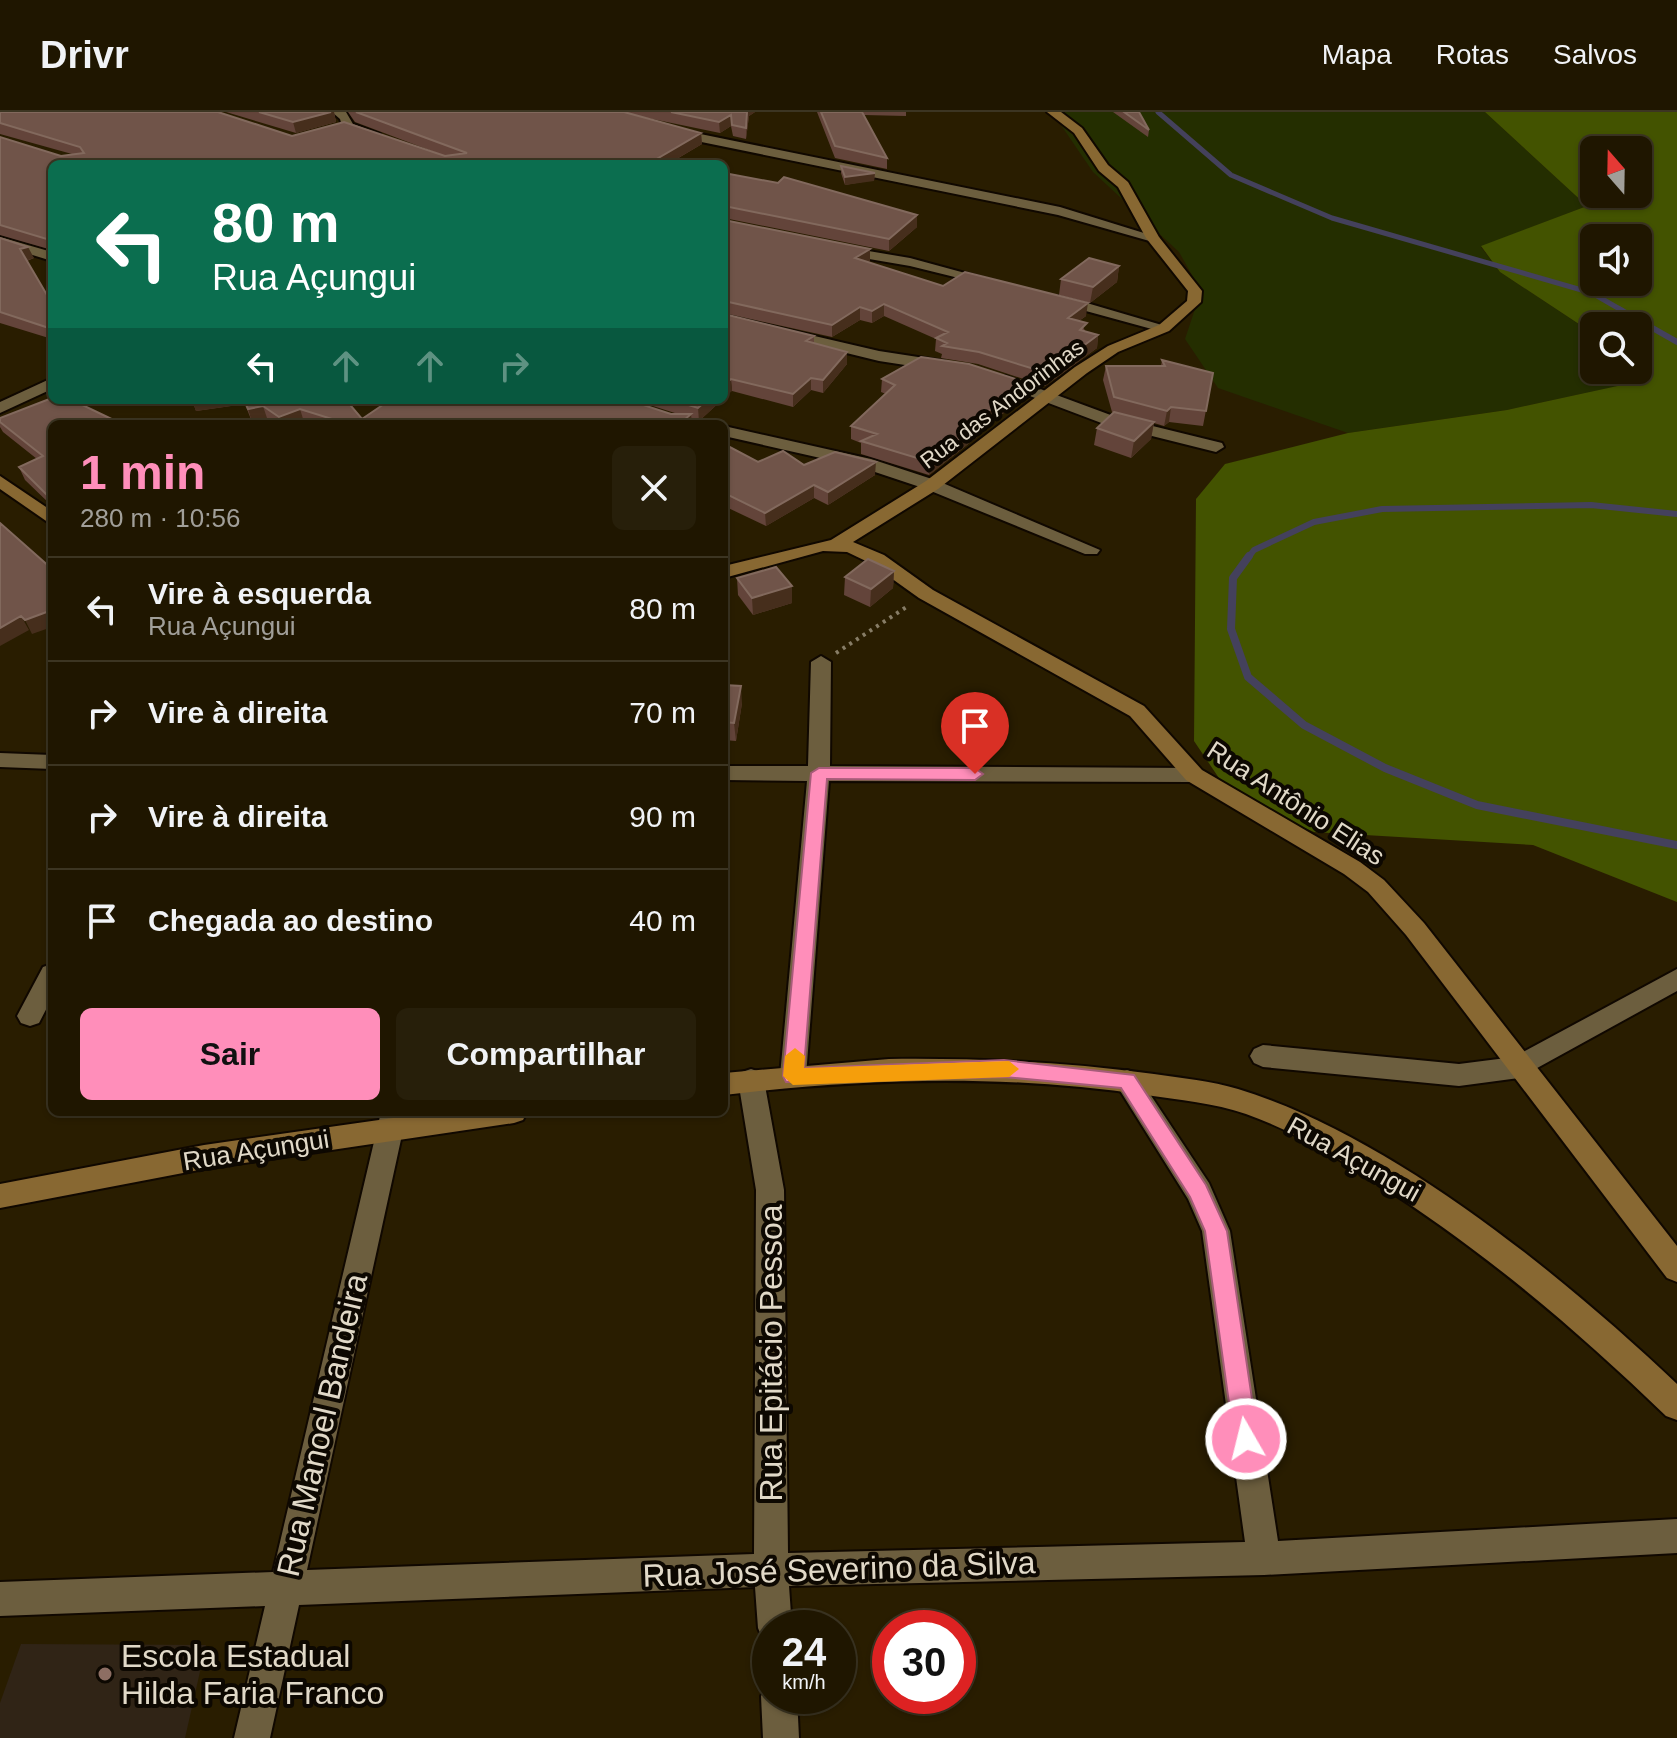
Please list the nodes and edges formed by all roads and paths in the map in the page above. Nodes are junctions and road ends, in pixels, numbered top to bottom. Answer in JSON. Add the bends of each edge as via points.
{"nodes":[{"id":1,"x":338,"y":112,"type":"edge"},
{"id":2,"x":1053,"y":112,"type":"edge"},
{"id":3,"x":347,"y":126,"type":"junction"},
{"id":4,"x":651,"y":127,"type":"edge"},
{"id":5,"x":334,"y":130,"type":"edge"},
{"id":6,"x":392,"y":141,"type":"edge"},
{"id":7,"x":1153,"y":238,"type":"junction"},
{"id":8,"x":0,"y":241,"type":"edge"},
{"id":9,"x":820,"y":246,"type":"edge"},
{"id":10,"x":48,"y":255,"type":"edge"},
{"id":11,"x":1004,"y":285,"type":"edge"},
{"id":12,"x":1047,"y":296,"type":"edge"},
{"id":13,"x":728,"y":320,"type":"edge"},
{"id":14,"x":1164,"y":328,"type":"junction"},
{"id":15,"x":955,"y":367,"type":"edge"},
{"id":16,"x":984,"y":374,"type":"edge"},
{"id":17,"x":48,"y":385,"type":"edge"},
{"id":18,"x":1051,"y":396,"type":"junction"},
{"id":19,"x":0,"y":408,"type":"edge"},
{"id":20,"x":728,"y":432,"type":"edge"},
{"id":21,"x":1216,"y":447,"type":"dead end"},
{"id":22,"x":0,"y":481,"type":"edge"},
{"id":23,"x":932,"y":485,"type":"junction"},
{"id":24,"x":48,"y":517,"type":"edge"},
{"id":25,"x":837,"y":544,"type":"junction"},
{"id":26,"x":1091,"y":550,"type":"dead end"},
{"id":27,"x":728,"y":571,"type":"edge"},
{"id":28,"x":926,"y":594,"type":"junction"},
{"id":29,"x":821,"y":662,"type":"joint"},
{"id":30,"x":0,"y":760,"type":"edge"},
{"id":31,"x":48,"y":762,"type":"edge"},
{"id":32,"x":728,"y":773,"type":"edge"},
{"id":33,"x":819,"y":773,"type":"junction"},
{"id":34,"x":1194,"y":775,"type":"junction"},
{"id":35,"x":1677,"y":979,"type":"edge"},
{"id":36,"x":48,"y":982,"type":"edge"},
{"id":37,"x":30,"y":1016,"type":"dead end"},
{"id":38,"x":1263,"y":1056,"type":"dead end"},
{"id":39,"x":1519,"y":1067,"type":"junction"},
{"id":40,"x":793,"y":1076,"type":"junction"},
{"id":41,"x":1127,"y":1081,"type":"junction"},
{"id":42,"x":737,"y":1082,"type":"edge"},
{"id":43,"x":453,"y":1116,"type":"edge"},
{"id":44,"x":392,"y":1120,"type":"edge"},
{"id":45,"x":0,"y":1196,"type":"edge"},
{"id":46,"x":1677,"y":1269,"type":"edge"},
{"id":47,"x":1677,"y":1405,"type":"edge"},
{"id":48,"x":1677,"y":1536,"type":"edge"},
{"id":49,"x":1264,"y":1558,"type":"junction"},
{"id":50,"x":771,"y":1570,"type":"junction"},
{"id":51,"x":284,"y":1587,"type":"junction"},
{"id":52,"x":0,"y":1599,"type":"edge"},
{"id":53,"x":774,"y":1610,"type":"edge"},
{"id":54,"x":780,"y":1714,"type":"edge"},
{"id":55,"x":252,"y":1738,"type":"edge"},
{"id":56,"x":781,"y":1738,"type":"edge"}],
"edges":[{"from":1,"to":3,"type":"street","via":[[346,117]]},
{"from":2,"to":7,"type":"street","via":[[1078,131],[1103,168],[1123,185]]},
{"from":3,"to":5,"type":"street"},
{"from":3,"to":6,"type":"street"},
{"from":4,"to":7,"type":"street","via":[[1046,208]]},
{"from":7,"to":14,"type":"street","name":"Rua das Andorinhas","via":[[1195,291],[1194,302]]},
{"from":8,"to":10,"type":"street"},
{"from":9,"to":11,"type":"street"},
{"from":12,"to":14,"type":"street"},
{"from":13,"to":15,"type":"street","via":[[879,356]]},
{"from":14,"to":18,"type":"street","name":"Rua das Andorinhas","via":[[1113,349]]},
{"from":16,"to":18,"type":"street"},
{"from":17,"to":19,"type":"street"},
{"from":18,"to":21,"type":"street","via":[[1110,421]]},
{"from":18,"to":23,"type":"street","name":"Rua das Andorinhas"},
{"from":20,"to":23,"type":"street","via":[[865,463]]},
{"from":22,"to":24,"type":"street"},
{"from":23,"to":25,"type":"street","name":"Rua das Andorinhas"},
{"from":23,"to":26,"type":"street"},
{"from":25,"to":27,"type":"street"},
{"from":25,"to":28,"type":"street","name":"Rua Antônio Elias","via":[[877,559]]},
{"from":28,"to":29,"type":"path"},
{"from":28,"to":34,"type":"street","name":"Rua Antônio Elias","via":[[1137,711]]},
{"from":29,"to":33,"type":"street"},
{"from":30,"to":31,"type":"street"},
{"from":32,"to":33,"type":"street"},
{"from":33,"to":34,"type":"street"},
{"from":33,"to":40,"type":"street"},
{"from":34,"to":39,"type":"street","name":"Rua Antônio Elias","via":[[1309,840],[1376,886]]},
{"from":35,"to":39,"type":"street"},
{"from":36,"to":37,"type":"street"},
{"from":38,"to":39,"type":"street","via":[[1459,1075]]},
{"from":39,"to":46,"type":"street","name":"Rua Antônio Elias"},
{"from":40,"to":41,"type":"street","name":"Rua Açungui","via":[[1004,1068]]},
{"from":40,"to":42,"type":"street","name":"Rua Açungui"},
{"from":41,"to":47,"type":"street","name":"Rua Açungui","via":[[1237,1100],[1326,1138],[1445,1210],[1547,1285]]},
{"from":41,"to":49,"type":"street","via":[[1199,1192],[1216,1231]]},
{"from":42,"to":50,"type":"street","name":"Rua Epitácio Pessoa","via":[[770,1190]]},
{"from":43,"to":44,"type":"street","name":"Rua Açungui"},
{"from":44,"to":45,"type":"street","name":"Rua Açungui"},
{"from":44,"to":51,"type":"street","name":"Rua Manoel Bandeira"},
{"from":48,"to":49,"type":"street","name":"Rua José Severino da Silva"},
{"from":49,"to":50,"type":"street","name":"Rua José Severino da Silva"},
{"from":50,"to":51,"type":"street","name":"Rua José Severino da Silva"},
{"from":50,"to":53,"type":"street","name":"Rua Epitácio Pessoa"},
{"from":51,"to":52,"type":"street","name":"Rua José Severino da Silva"},
{"from":51,"to":55,"type":"street","name":"Rua Manoel Bandeira"},
{"from":54,"to":56,"type":"street"}]}
